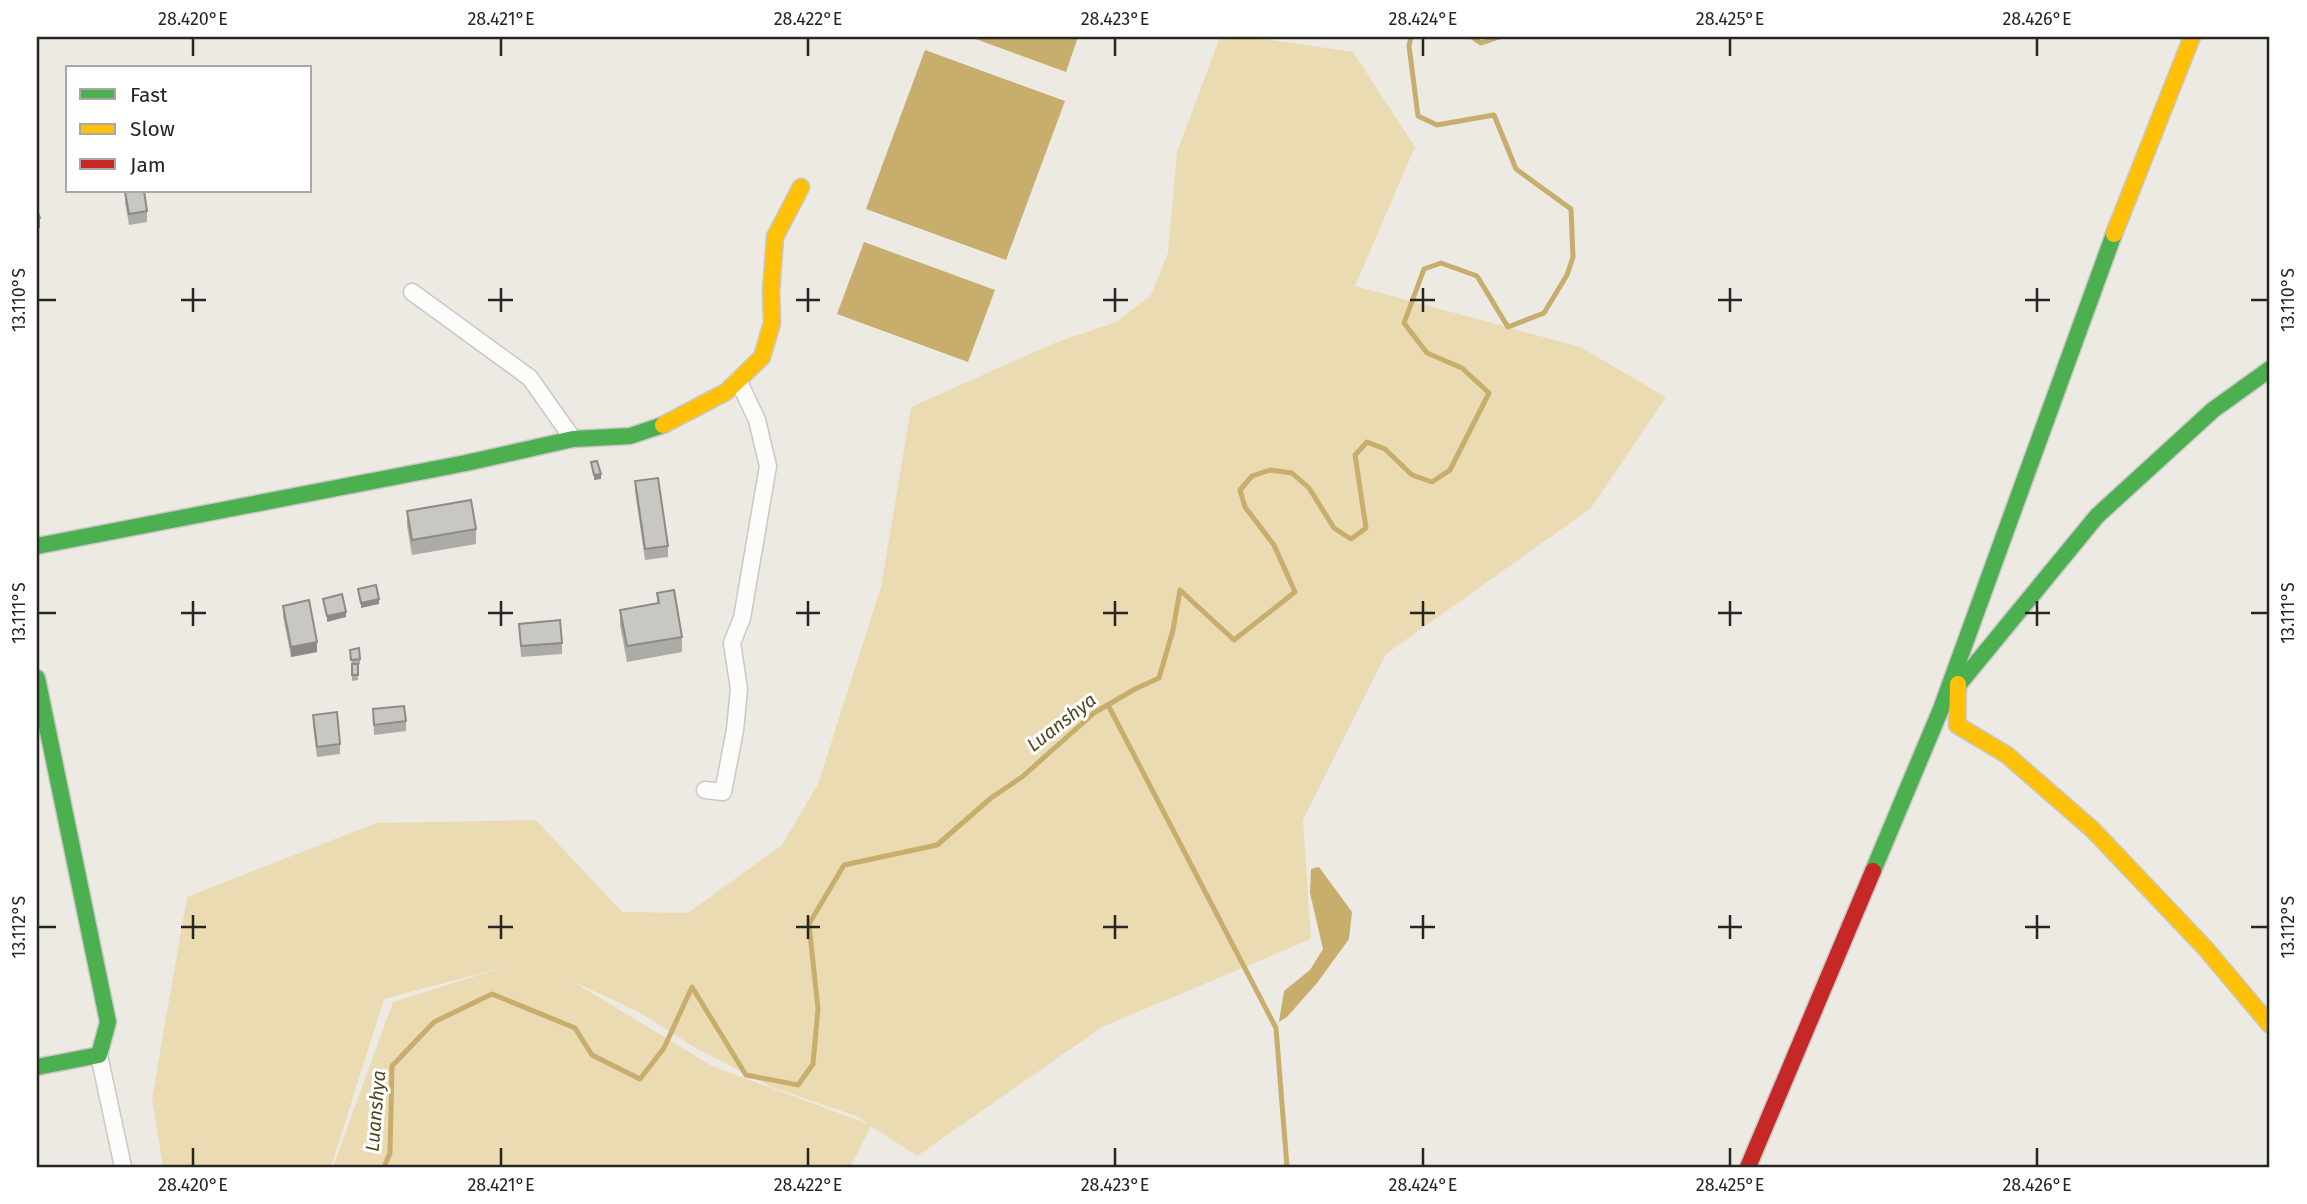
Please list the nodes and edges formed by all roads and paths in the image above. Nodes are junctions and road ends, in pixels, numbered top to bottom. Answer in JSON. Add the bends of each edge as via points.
{"nodes":[{"id":1,"x":2192,"y":37,"type":"edge"},
{"id":2,"x":801,"y":187,"type":"dead end"},
{"id":3,"x":412,"y":292,"type":"dead end"},
{"id":4,"x":2270,"y":369,"type":"edge"},
{"id":5,"x":738,"y":380,"type":"junction"},
{"id":6,"x":573,"y":439,"type":"junction"},
{"id":7,"x":37,"y":546,"type":"edge"},
{"id":8,"x":37,"y":678,"type":"edge"},
{"id":9,"x":1958,"y":684,"type":"junction"},
{"id":10,"x":1941,"y":709,"type":"junction"},
{"id":11,"x":705,"y":790,"type":"dead end"},
{"id":12,"x":2270,"y":1025,"type":"edge"},
{"id":13,"x":99,"y":1055,"type":"junction"},
{"id":14,"x":37,"y":1067,"type":"edge"},
{"id":15,"x":123,"y":1167,"type":"edge"},
{"id":16,"x":1748,"y":1167,"type":"edge"}],
"edges":[{"from":1,"to":10,"type":"street","via":[[2102,263]]},
{"from":2,"to":5,"type":"street","via":[[775,237],[772,323],[762,357]]},
{"from":3,"to":6,"type":"street","via":[[530,378]]},
{"from":4,"to":9,"type":"street","via":[[2213,410],[2097,516]]},
{"from":5,"to":6,"type":"street","via":[[726,392],[670,423],[630,436]]},
{"from":5,"to":11,"type":"street","via":[[757,420],[768,466],[742,618],[732,643],[739,689],[723,792]]},
{"from":6,"to":7,"type":"street"},
{"from":8,"to":13,"type":"street","via":[[107,1022]]},
{"from":9,"to":10,"type":"street"},
{"from":9,"to":12,"type":"street","via":[[1957,725],[2007,755],[2093,830],[2206,949]]},
{"from":10,"to":16,"type":"street"},
{"from":13,"to":14,"type":"street"},
{"from":13,"to":15,"type":"street"}]}
